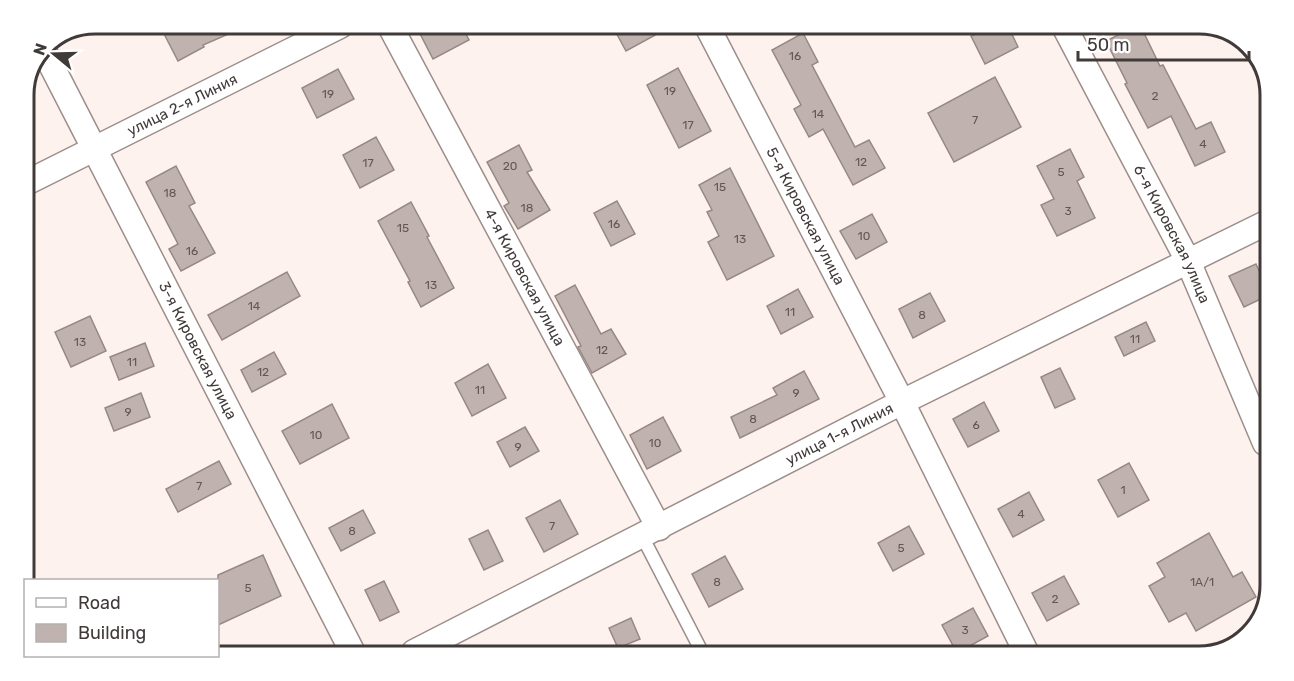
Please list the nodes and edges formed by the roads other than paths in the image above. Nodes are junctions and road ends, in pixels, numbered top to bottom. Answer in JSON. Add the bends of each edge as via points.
{"nodes":[{"id":1,"x":324,"y":34,"type":"edge"},
{"id":2,"x":394,"y":34,"type":"edge"},
{"id":3,"x":711,"y":34,"type":"edge"},
{"id":4,"x":1068,"y":34,"type":"edge"},
{"id":5,"x":48,"y":57,"type":"edge"},
{"id":6,"x":96,"y":149,"type":"junction"},
{"id":7,"x":35,"y":179,"type":"edge"},
{"id":8,"x":1259,"y":226,"type":"edge"},
{"id":9,"x":1188,"y":261,"type":"junction"},
{"id":10,"x":902,"y":402,"type":"junction"},
{"id":11,"x":1260,"y":430,"type":"edge"},
{"id":12,"x":651,"y":532,"type":"junction"},
{"id":13,"x":349,"y":646,"type":"edge"},
{"id":14,"x":426,"y":646,"type":"edge"},
{"id":15,"x":700,"y":646,"type":"edge"},
{"id":16,"x":1023,"y":646,"type":"edge"}],
"edges":[{"from":1,"to":6,"type":"street","name":"улица 2-я Линия"},
{"from":2,"to":12,"type":"street","name":"4-я Кировская улица"},
{"from":3,"to":10,"type":"street","name":"5-я Кировская улица"},
{"from":4,"to":9,"type":"street","name":"6-я Кировская улица"},
{"from":5,"to":6,"type":"street","name":"3-я Кировская улица"},
{"from":6,"to":7,"type":"street","name":"улица 2-я Линия"},
{"from":6,"to":13,"type":"street","name":"3-я Кировская улица"},
{"from":8,"to":9,"type":"street","name":"улица 1-я Линия"},
{"from":9,"to":10,"type":"street","name":"улица 1-я Линия"},
{"from":9,"to":11,"type":"street","name":"6-я Кировская улица"},
{"from":10,"to":12,"type":"street","name":"улица 1-я Линия"},
{"from":10,"to":16,"type":"street","name":"5-я Кировская улица"},
{"from":12,"to":14,"type":"street","name":"улица 1-я Линия"},
{"from":12,"to":15,"type":"lane"}]}
